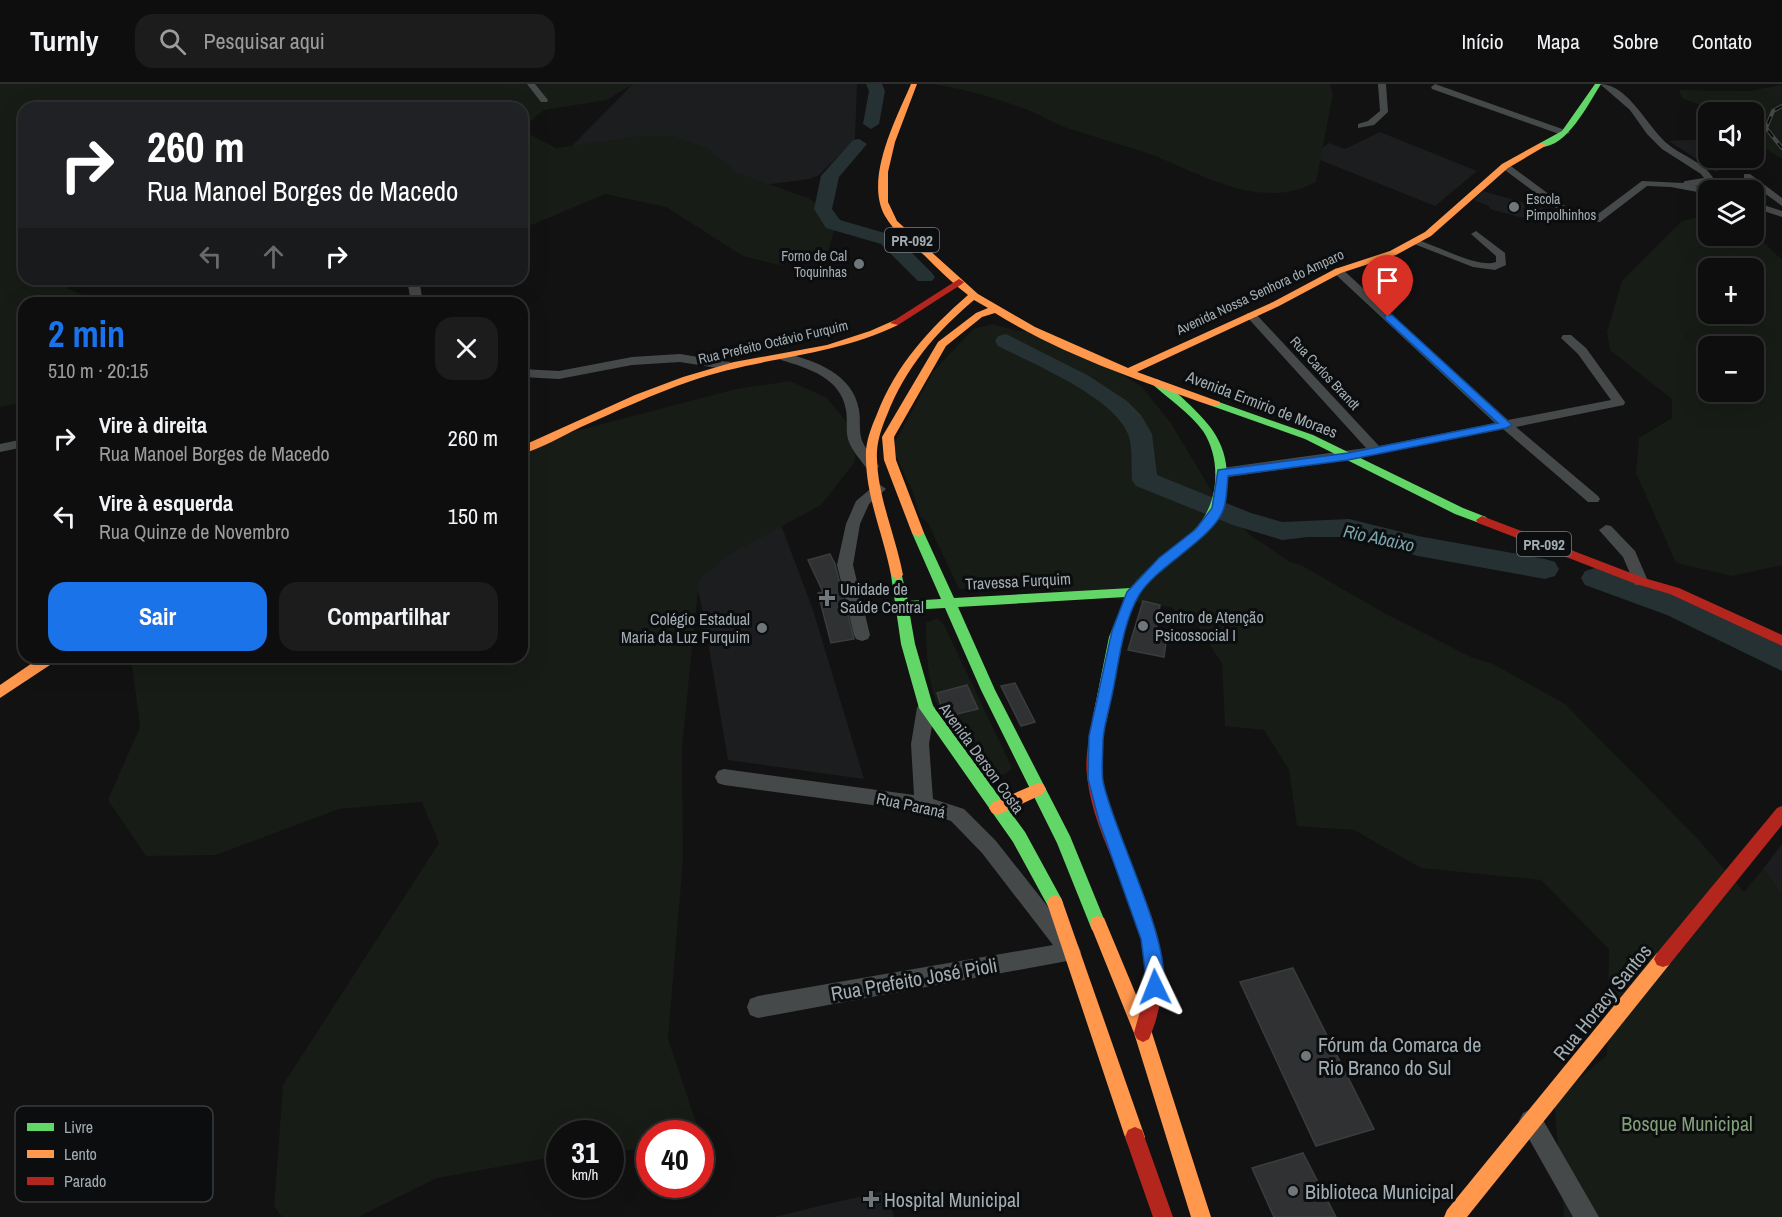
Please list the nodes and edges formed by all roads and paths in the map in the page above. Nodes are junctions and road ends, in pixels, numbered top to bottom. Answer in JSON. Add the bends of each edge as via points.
{"nodes":[{"id":1,"x":531,"y":84,"type":"edge"},
{"id":2,"x":914,"y":84,"type":"edge"},
{"id":3,"x":1382,"y":84,"type":"edge"},
{"id":4,"x":1598,"y":84,"type":"edge"},
{"id":5,"x":1604,"y":84,"type":"edge"},
{"id":6,"x":1435,"y":87,"type":"dead end"},
{"id":7,"x":544,"y":100,"type":"dead end"},
{"id":8,"x":1361,"y":126,"type":"dead end"},
{"id":9,"x":1565,"y":133,"type":"junction"},
{"id":10,"x":1505,"y":166,"type":"junction"},
{"id":11,"x":1747,"y":176,"type":"dead end"},
{"id":12,"x":1671,"y":183,"type":"junction"},
{"id":13,"x":1698,"y":189,"type":"edge"},
{"id":14,"x":1782,"y":203,"type":"edge"},
{"id":15,"x":1764,"y":208,"type":"edge"},
{"id":16,"x":1782,"y":214,"type":"edge"},
{"id":17,"x":1476,"y":234,"type":"dead end"},
{"id":18,"x":1414,"y":242,"type":"junction"},
{"id":19,"x":1338,"y":271,"type":"junction"},
{"id":20,"x":958,"y":282,"type":"junction"},
{"id":21,"x":974,"y":295,"type":"junction"},
{"id":22,"x":996,"y":309,"type":"junction"},
{"id":23,"x":1251,"y":315,"type":"junction"},
{"id":24,"x":1567,"y":338,"type":"dead end"},
{"id":25,"x":785,"y":357,"type":"junction"},
{"id":26,"x":730,"y":366,"type":"junction"},
{"id":27,"x":528,"y":373,"type":"edge"},
{"id":28,"x":1125,"y":373,"type":"junction"},
{"id":29,"x":1156,"y":382,"type":"junction"},
{"id":30,"x":1506,"y":425,"type":"junction"},
{"id":31,"x":18,"y":444,"type":"edge"},
{"id":32,"x":528,"y":447,"type":"edge"},
{"id":33,"x":0,"y":448,"type":"edge"},
{"id":34,"x":1376,"y":451,"type":"junction"},
{"id":35,"x":1348,"y":456,"type":"junction"},
{"id":36,"x":872,"y":466,"type":"junction"},
{"id":37,"x":1222,"y":473,"type":"junction"},
{"id":38,"x":879,"y":489,"type":"junction"},
{"id":39,"x":1593,"y":499,"type":"dead end"},
{"id":40,"x":1606,"y":530,"type":"dead end"},
{"id":41,"x":1640,"y":581,"type":"junction"},
{"id":42,"x":1134,"y":592,"type":"junction"},
{"id":43,"x":948,"y":602,"type":"junction"},
{"id":44,"x":904,"y":606,"type":"junction"},
{"id":45,"x":862,"y":635,"type":"dead end"},
{"id":46,"x":1782,"y":641,"type":"edge"},
{"id":47,"x":42,"y":663,"type":"edge"},
{"id":48,"x":0,"y":692,"type":"edge"},
{"id":49,"x":926,"y":708,"type":"junction"},
{"id":50,"x":724,"y":777,"type":"dead end"},
{"id":51,"x":1038,"y":789,"type":"junction"},
{"id":52,"x":924,"y":804,"type":"junction"},
{"id":53,"x":997,"y":808,"type":"junction"},
{"id":54,"x":1782,"y":813,"type":"edge"},
{"id":55,"x":1071,"y":952,"type":"junction"},
{"id":56,"x":758,"y":1007,"type":"dead end"},
{"id":57,"x":1143,"y":1033,"type":"junction"},
{"id":58,"x":1531,"y":1121,"type":"junction"},
{"id":59,"x":1163,"y":1217,"type":"edge"},
{"id":60,"x":1201,"y":1217,"type":"edge"},
{"id":61,"x":1454,"y":1217,"type":"edge"},
{"id":62,"x":1587,"y":1217,"type":"edge"}],
"edges":[{"from":1,"to":7,"type":"street"},
{"from":2,"to":20,"type":"main road","number":"PR-092","via":[[890,148],[883,202],[898,228]]},
{"from":3,"to":8,"type":"street","via":[[1384,112]]},
{"from":4,"to":9,"type":"main road","name":"Avenida Nossa Senhora do Amparo"},
{"from":5,"to":12,"type":"street","via":[[1633,108],[1657,141],[1709,178],[1705,182]]},
{"from":6,"to":9,"type":"street"},
{"from":9,"to":10,"type":"main road","name":"Avenida Nossa Senhora do Amparo"},
{"from":10,"to":12,"type":"street","via":[[1574,218],[1596,220],[1645,183]]},
{"from":10,"to":18,"type":"main road","name":"Avenida Nossa Senhora do Amparo"},
{"from":11,"to":14,"type":"street"},
{"from":12,"to":13,"type":"street"},
{"from":15,"to":16,"type":"street"},
{"from":17,"to":18,"type":"street","via":[[1501,255],[1502,263],[1495,267],[1473,264]]},
{"from":18,"to":19,"type":"main road","name":"Avenida Nossa Senhora do Amparo"},
{"from":19,"to":23,"type":"main road","name":"Avenida Nossa Senhora do Amparo"},
{"from":19,"to":30,"type":"street"},
{"from":20,"to":21,"type":"main road","number":"PR-092"},
{"from":20,"to":25,"type":"main road","name":"Rua Prefeito Octávio Furquim","via":[[872,335]]},
{"from":21,"to":22,"type":"main road","number":"PR-092"},
{"from":21,"to":36,"type":"main road","name":"Avenida Derson Costa","via":[[934,329],[912,355],[872,437]]},
{"from":22,"to":28,"type":"main road","name":"Avenida Ermirio de Moraes","number":"PR-092"},
{"from":22,"to":43,"type":"main road","name":"Avenida Derson Costa","via":[[979,315],[942,345],[888,437],[890,460]]},
{"from":23,"to":28,"type":"main road","name":"Avenida Nossa Senhora do Amparo"},
{"from":23,"to":34,"type":"street","name":"Rua Carlos Brandt"},
{"from":24,"to":30,"type":"street","via":[[1582,351],[1619,402]]},
{"from":25,"to":26,"type":"main road","name":"Rua Prefeito Octávio Furquim"},
{"from":25,"to":36,"type":"street","via":[[821,368],[845,386],[853,409],[856,442]]},
{"from":26,"to":27,"type":"street","via":[[680,358],[632,361],[559,375]]},
{"from":26,"to":32,"type":"main road","name":"Rua Prefeito Octávio Furquim","via":[[693,377]]},
{"from":28,"to":29,"type":"main road","name":"Avenida Ermirio de Moraes","number":"PR-092"},
{"from":29,"to":35,"type":"main road","name":"Avenida Ermirio de Moraes","number":"PR-092","via":[[1310,437]]},
{"from":29,"to":37,"type":"main road","via":[[1211,435]]},
{"from":30,"to":34,"type":"street"},
{"from":30,"to":39,"type":"street"},
{"from":31,"to":33,"type":"street"},
{"from":34,"to":35,"type":"street"},
{"from":35,"to":37,"type":"street"},
{"from":35,"to":41,"type":"main road","name":"Avenida Ermirio de Moraes","number":"PR-092","via":[[1459,511]]},
{"from":36,"to":38,"type":"main road","name":"Avenida Derson Costa"},
{"from":37,"to":42,"type":"main road","via":[[1218,509],[1200,532]]},
{"from":38,"to":44,"type":"main road","name":"Avenida Derson Costa"},
{"from":38,"to":45,"type":"street","via":[[863,501],[853,524],[845,565]]},
{"from":40,"to":41,"type":"street","via":[[1630,555]]},
{"from":41,"to":46,"type":"main road","name":"Avenida Ermirio de Moraes","number":"PR-092","via":[[1674,591]]},
{"from":42,"to":43,"type":"main road","name":"Travessa Furquim"},
{"from":42,"to":57,"type":"main road","via":[[1119,631],[1105,691],[1096,736],[1095,779],[1144,920],[1155,966],[1155,987]]},
{"from":43,"to":44,"type":"main road","name":"Travessa Furquim"},
{"from":43,"to":51,"type":"main road","name":"Avenida Derson Costa"},
{"from":44,"to":49,"type":"main road","name":"Avenida Derson Costa","via":[[909,644]]},
{"from":47,"to":48,"type":"main road"},
{"from":49,"to":52,"type":"street","via":[[920,744]]},
{"from":49,"to":53,"type":"main road","name":"Avenida Derson Costa"},
{"from":50,"to":52,"type":"street","name":"Rua Paraná"},
{"from":51,"to":53,"type":"main road"},
{"from":51,"to":57,"type":"main road","name":"Avenida Derson Costa","via":[[1064,841]]},
{"from":52,"to":55,"type":"street","name":"Rua Paraná","via":[[957,814],[996,855]]},
{"from":53,"to":55,"type":"main road","name":"Avenida Derson Costa","via":[[1019,837],[1053,898]]},
{"from":54,"to":58,"type":"main road","name":"Rua Horacy Santos"},
{"from":55,"to":56,"type":"street","name":"Rua Prefeito José Pioli"},
{"from":55,"to":59,"type":"main road","name":"Avenida Derson Costa"},
{"from":57,"to":60,"type":"main road","name":"Avenida Derson Costa"},
{"from":58,"to":61,"type":"main road","name":"Rua Horacy Santos"},
{"from":58,"to":62,"type":"street"}]}
